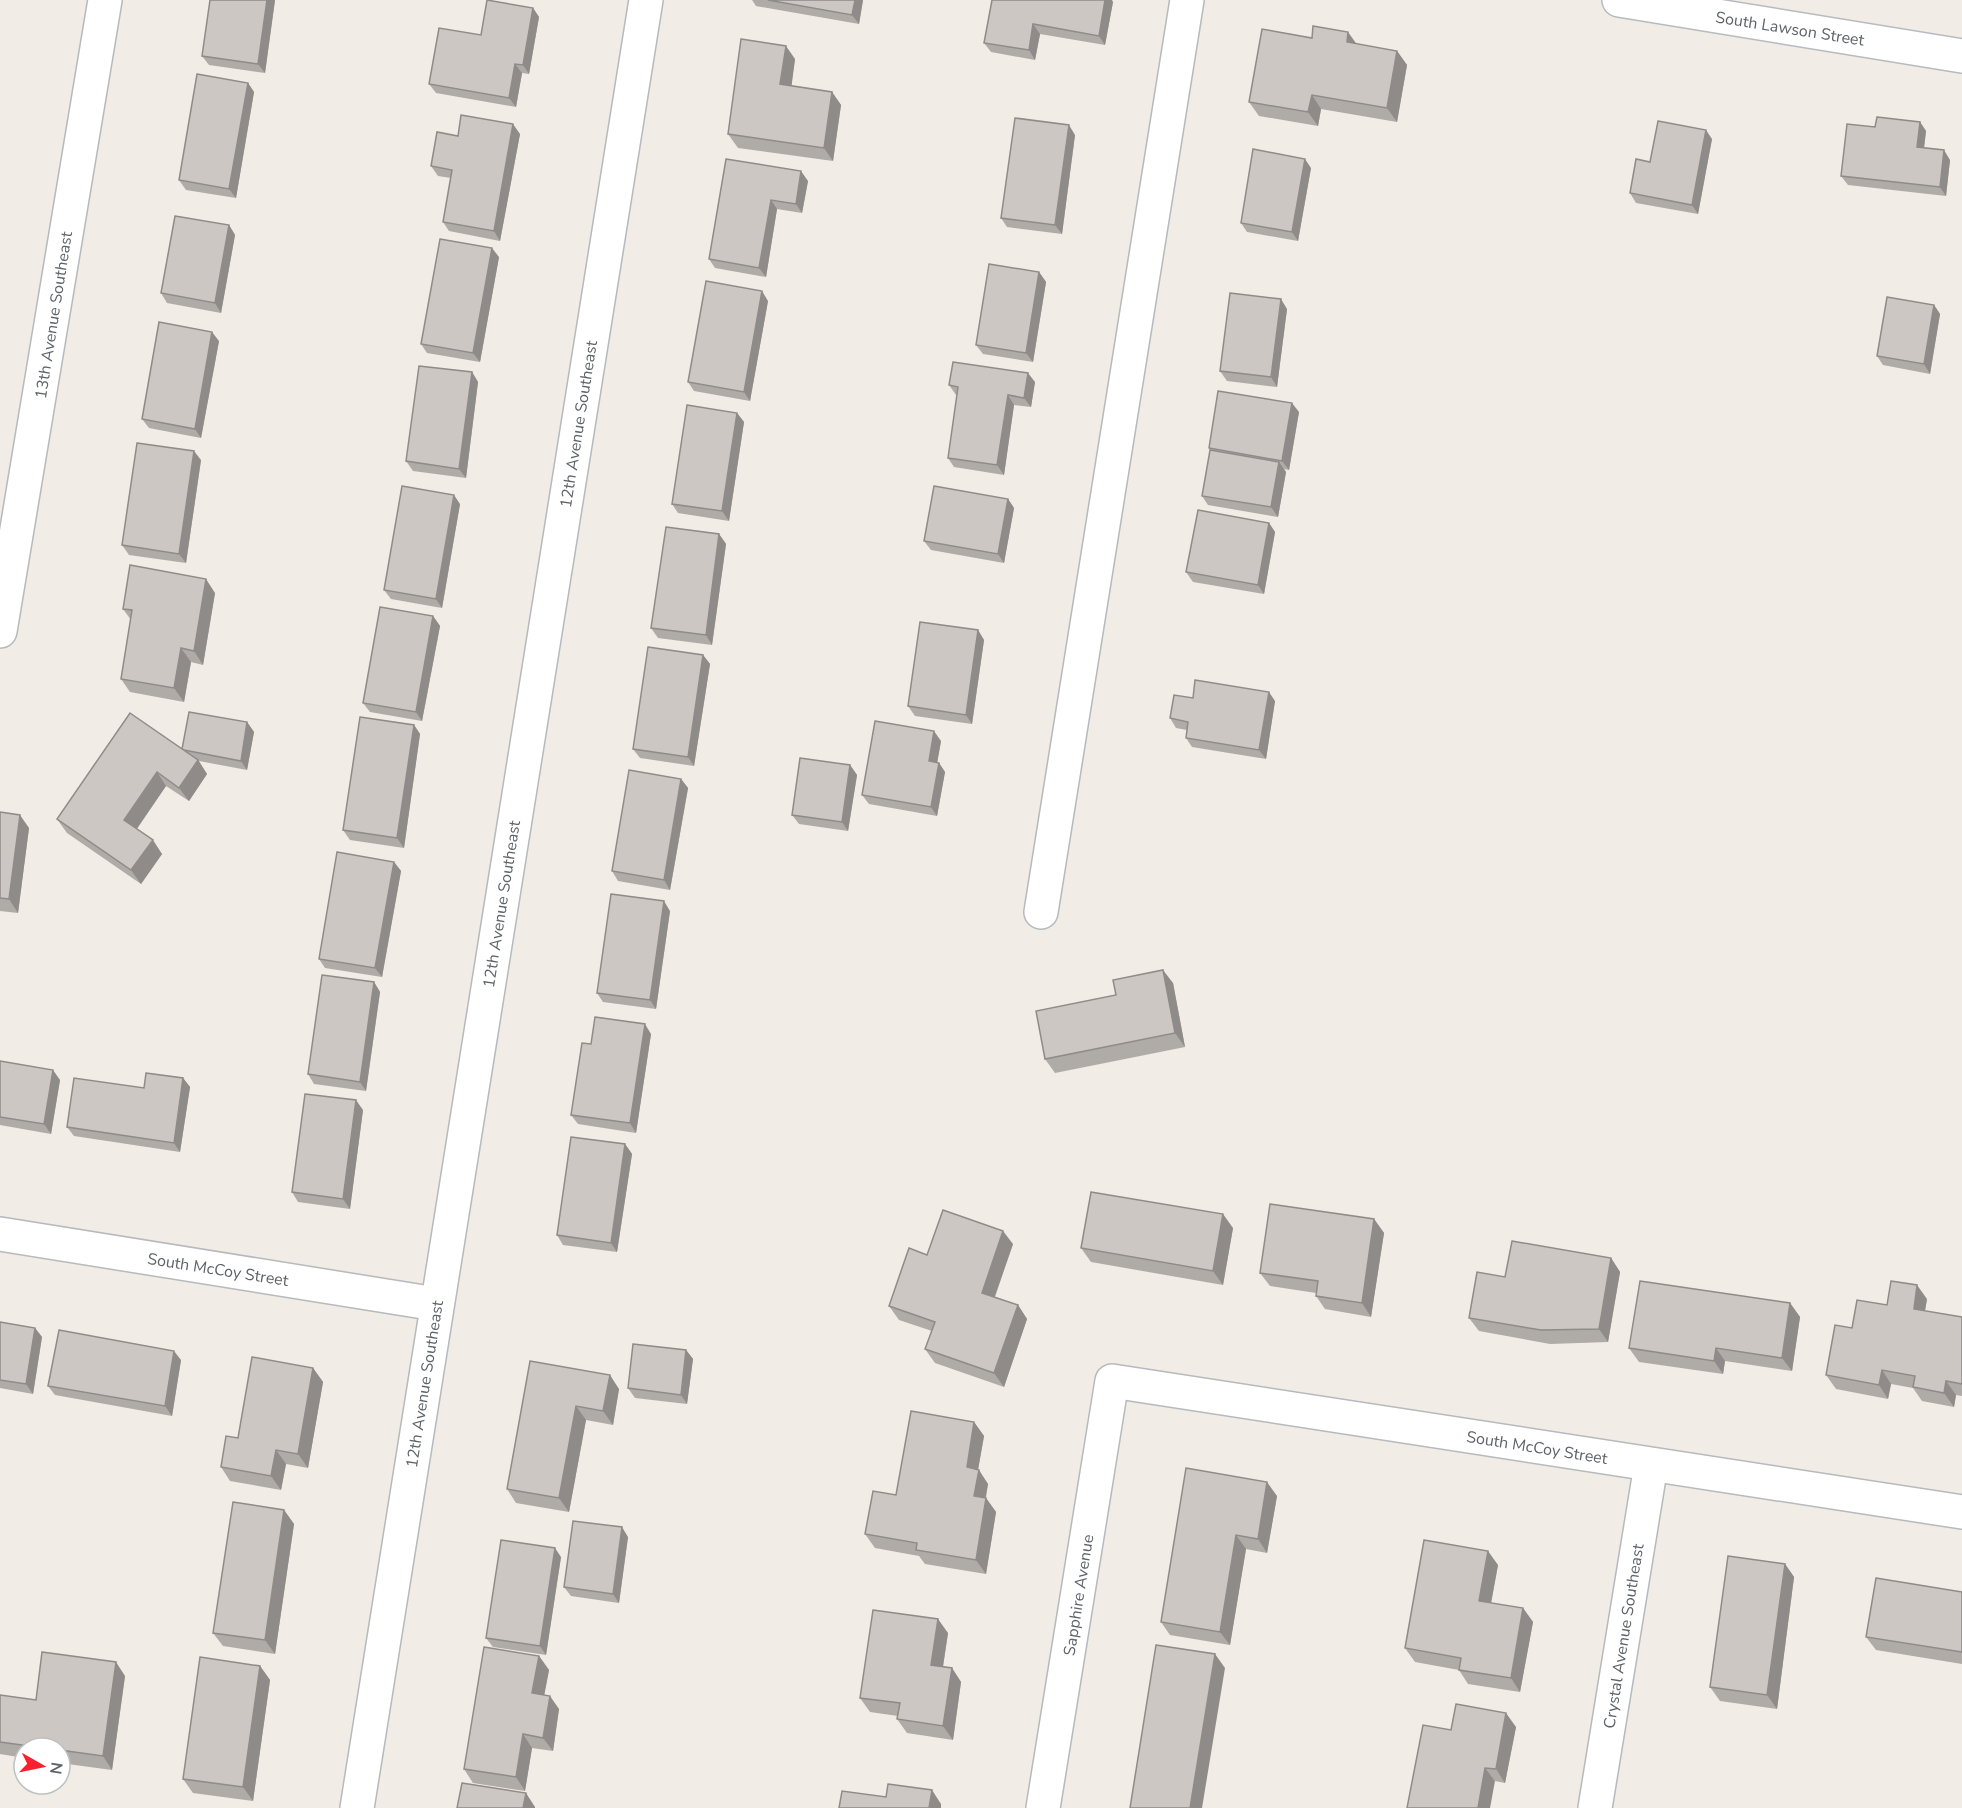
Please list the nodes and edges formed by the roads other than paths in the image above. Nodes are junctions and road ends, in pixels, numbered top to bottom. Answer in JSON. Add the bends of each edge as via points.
{"nodes":[{"id":1,"x":105,"y":0,"type":"edge"},
{"id":2,"x":646,"y":0,"type":"edge"},
{"id":3,"x":1187,"y":0,"type":"edge"},
{"id":4,"x":1619,"y":0,"type":"edge"},
{"id":5,"x":1962,"y":56,"type":"edge"},
{"id":6,"x":0,"y":631,"type":"edge"},
{"id":7,"x":1041,"y":912,"type":"dead end"},
{"id":8,"x":0,"y":1234,"type":"edge"},
{"id":9,"x":436,"y":1304,"type":"junction"},
{"id":10,"x":1112,"y":1381,"type":"joint"},
{"id":11,"x":1651,"y":1465,"type":"junction"},
{"id":12,"x":1962,"y":1512,"type":"edge"},
{"id":13,"x":357,"y":1808,"type":"edge"},
{"id":14,"x":1043,"y":1808,"type":"edge"},
{"id":15,"x":1595,"y":1808,"type":"edge"}],
"edges":[{"from":1,"to":6,"type":"street","name":"13th Avenue Southeast"},
{"from":2,"to":9,"type":"street","name":"12th Avenue Southeast"},
{"from":3,"to":7,"type":"street"},
{"from":4,"to":5,"type":"street","name":"South Lawson Street"},
{"from":8,"to":9,"type":"street","name":"South McCoy Street"},
{"from":9,"to":13,"type":"street","name":"12th Avenue Southeast"},
{"from":10,"to":11,"type":"street","name":"South McCoy Street"},
{"from":10,"to":14,"type":"street","name":"Sapphire Avenue"},
{"from":11,"to":12,"type":"street","name":"South McCoy Street"},
{"from":11,"to":15,"type":"street","name":"Crystal Avenue Southeast"}]}
